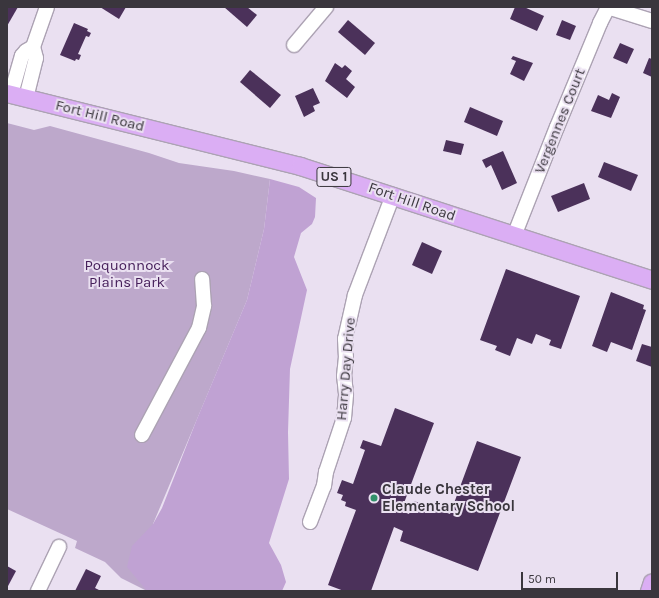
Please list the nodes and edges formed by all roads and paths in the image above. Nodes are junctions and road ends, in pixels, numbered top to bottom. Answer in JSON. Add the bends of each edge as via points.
{"nodes":[{"id":1,"x":47,"y":7,"type":"edge"},
{"id":2,"x":326,"y":7,"type":"edge"},
{"id":3,"x":608,"y":7,"type":"edge"},
{"id":4,"x":652,"y":21,"type":"edge"},
{"id":5,"x":294,"y":45,"type":"dead end"},
{"id":6,"x":15,"y":95,"type":"edge"},
{"id":7,"x":393,"y":195,"type":"junction"},
{"id":8,"x":514,"y":236,"type":"junction"},
{"id":9,"x":202,"y":279,"type":"dead end"},
{"id":10,"x":652,"y":280,"type":"edge"},
{"id":11,"x":142,"y":435,"type":"dead end"},
{"id":12,"x":310,"y":522,"type":"dead end"},
{"id":13,"x":59,"y":547,"type":"dead end"},
{"id":14,"x":652,"y":582,"type":"edge"},
{"id":15,"x":38,"y":591,"type":"edge"},
{"id":16,"x":649,"y":591,"type":"edge"}],
"edges":[{"from":1,"to":6,"type":"street","via":[[33,47],[24,54]]},
{"from":2,"to":5,"type":"street"},
{"from":3,"to":4,"type":"street"},
{"from":3,"to":8,"type":"street","name":"Vergennes Court"},
{"from":6,"to":7,"type":"main road","name":"Fort Hill Road","number":"US 1","via":[[272,158]]},
{"from":7,"to":8,"type":"main road","name":"Fort Hill Road","number":"US 1"},
{"from":7,"to":12,"type":"street","name":"Harry Day Drive","via":[[350,312],[345,340],[344,418],[326,472],[324,486]]},
{"from":8,"to":10,"type":"main road","name":"Fort Hill Road","number":"US 1"},
{"from":9,"to":11,"type":"street","via":[[203,311],[199,328]]},
{"from":13,"to":15,"type":"street"},
{"from":14,"to":16,"type":"main road"}]}
